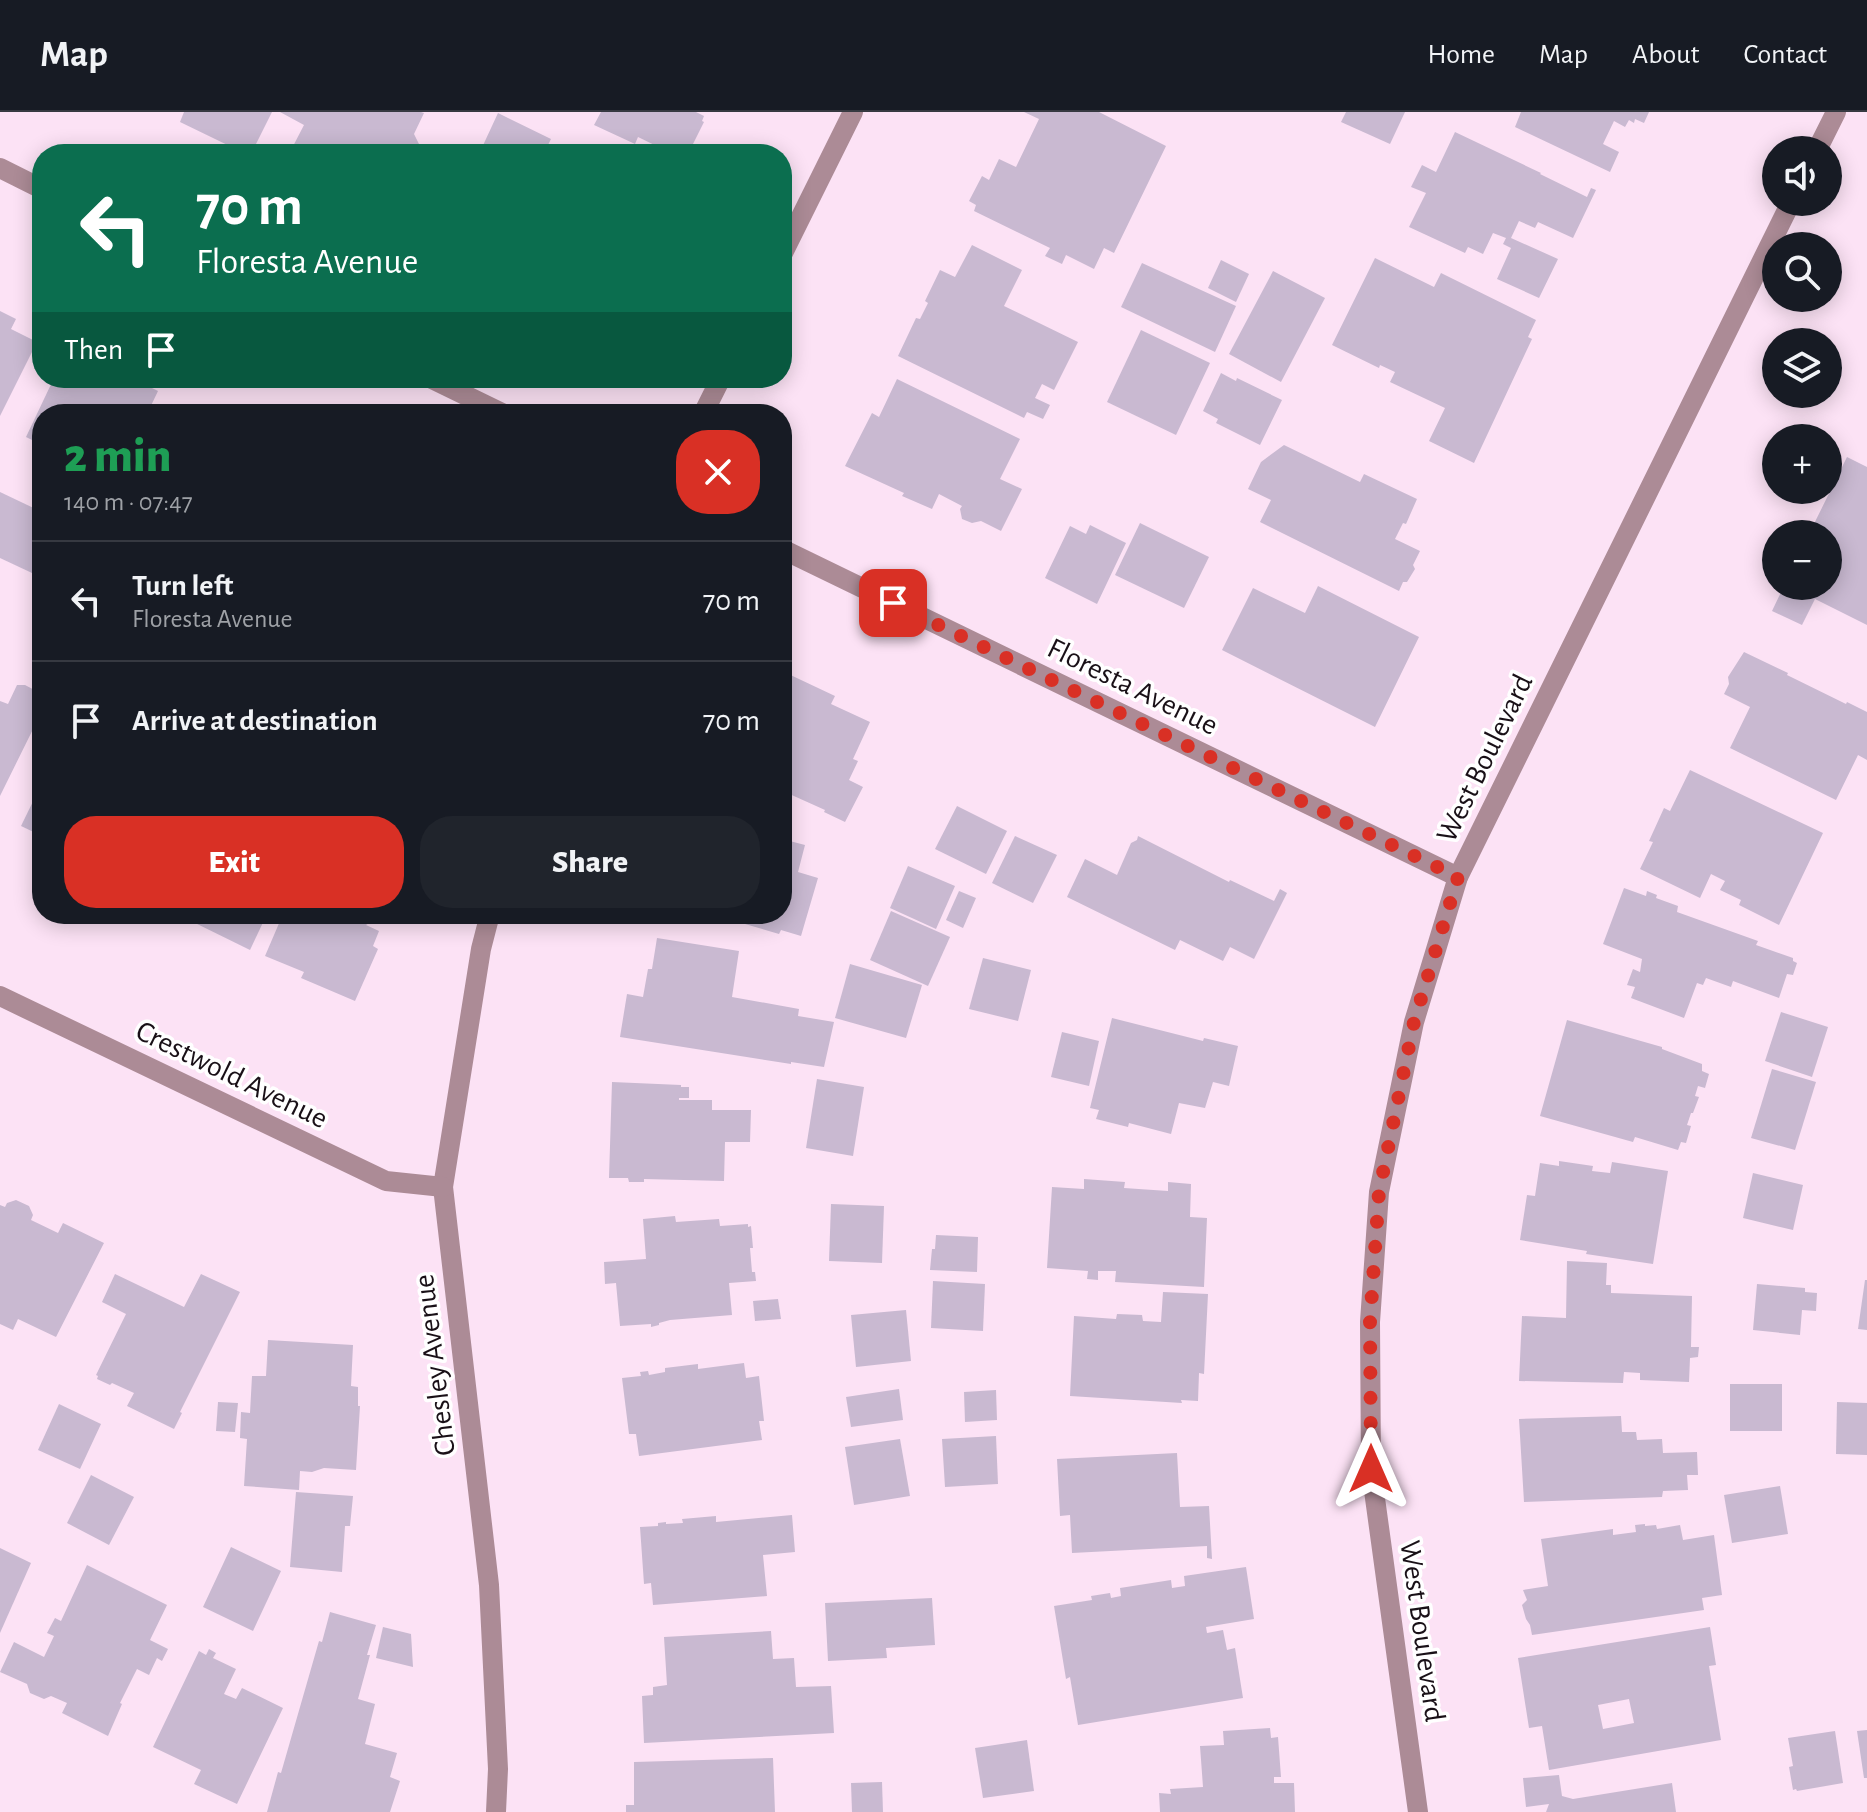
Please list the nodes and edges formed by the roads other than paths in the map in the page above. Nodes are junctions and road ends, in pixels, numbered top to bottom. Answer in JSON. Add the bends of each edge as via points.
{"nodes":[{"id":1,"x":853,"y":112,"type":"edge"},
{"id":2,"x":1836,"y":112,"type":"edge"},
{"id":3,"x":1824,"y":136,"type":"edge"},
{"id":4,"x":0,"y":168,"type":"edge"},
{"id":5,"x":32,"y":184,"type":"edge"},
{"id":6,"x":1784,"y":216,"type":"edge"},
{"id":7,"x":792,"y":235,"type":"edge"},
{"id":8,"x":451,"y":388,"type":"edge"},
{"id":9,"x":483,"y":404,"type":"edge"},
{"id":10,"x":792,"y":554,"type":"edge"},
{"id":11,"x":1458,"y":877,"type":"junction"},
{"id":12,"x":487,"y":924,"type":"edge"},
{"id":13,"x":0,"y":996,"type":"edge"},
{"id":14,"x":443,"y":1187,"type":"junction"},
{"id":15,"x":496,"y":1812,"type":"edge"},
{"id":16,"x":1418,"y":1812,"type":"edge"}],
"edges":[{"from":1,"to":7,"type":"street"},
{"from":2,"to":3,"type":"street"},
{"from":4,"to":5,"type":"street"},
{"from":6,"to":11,"type":"street","name":"West Boulevard"},
{"from":8,"to":9,"type":"street"},
{"from":10,"to":11,"type":"street","name":"Floresta Avenue"},
{"from":11,"to":16,"type":"street","name":"West Boulevard","via":[[1414,1022],[1379,1192],[1370,1322],[1371,1469]]},
{"from":12,"to":14,"type":"street","name":"Chesley Avenue"},
{"from":13,"to":14,"type":"street","name":"Crestwold Avenue","via":[[386,1181]]},
{"from":14,"to":15,"type":"street","name":"Chesley Avenue","via":[[489,1585]]}]}
